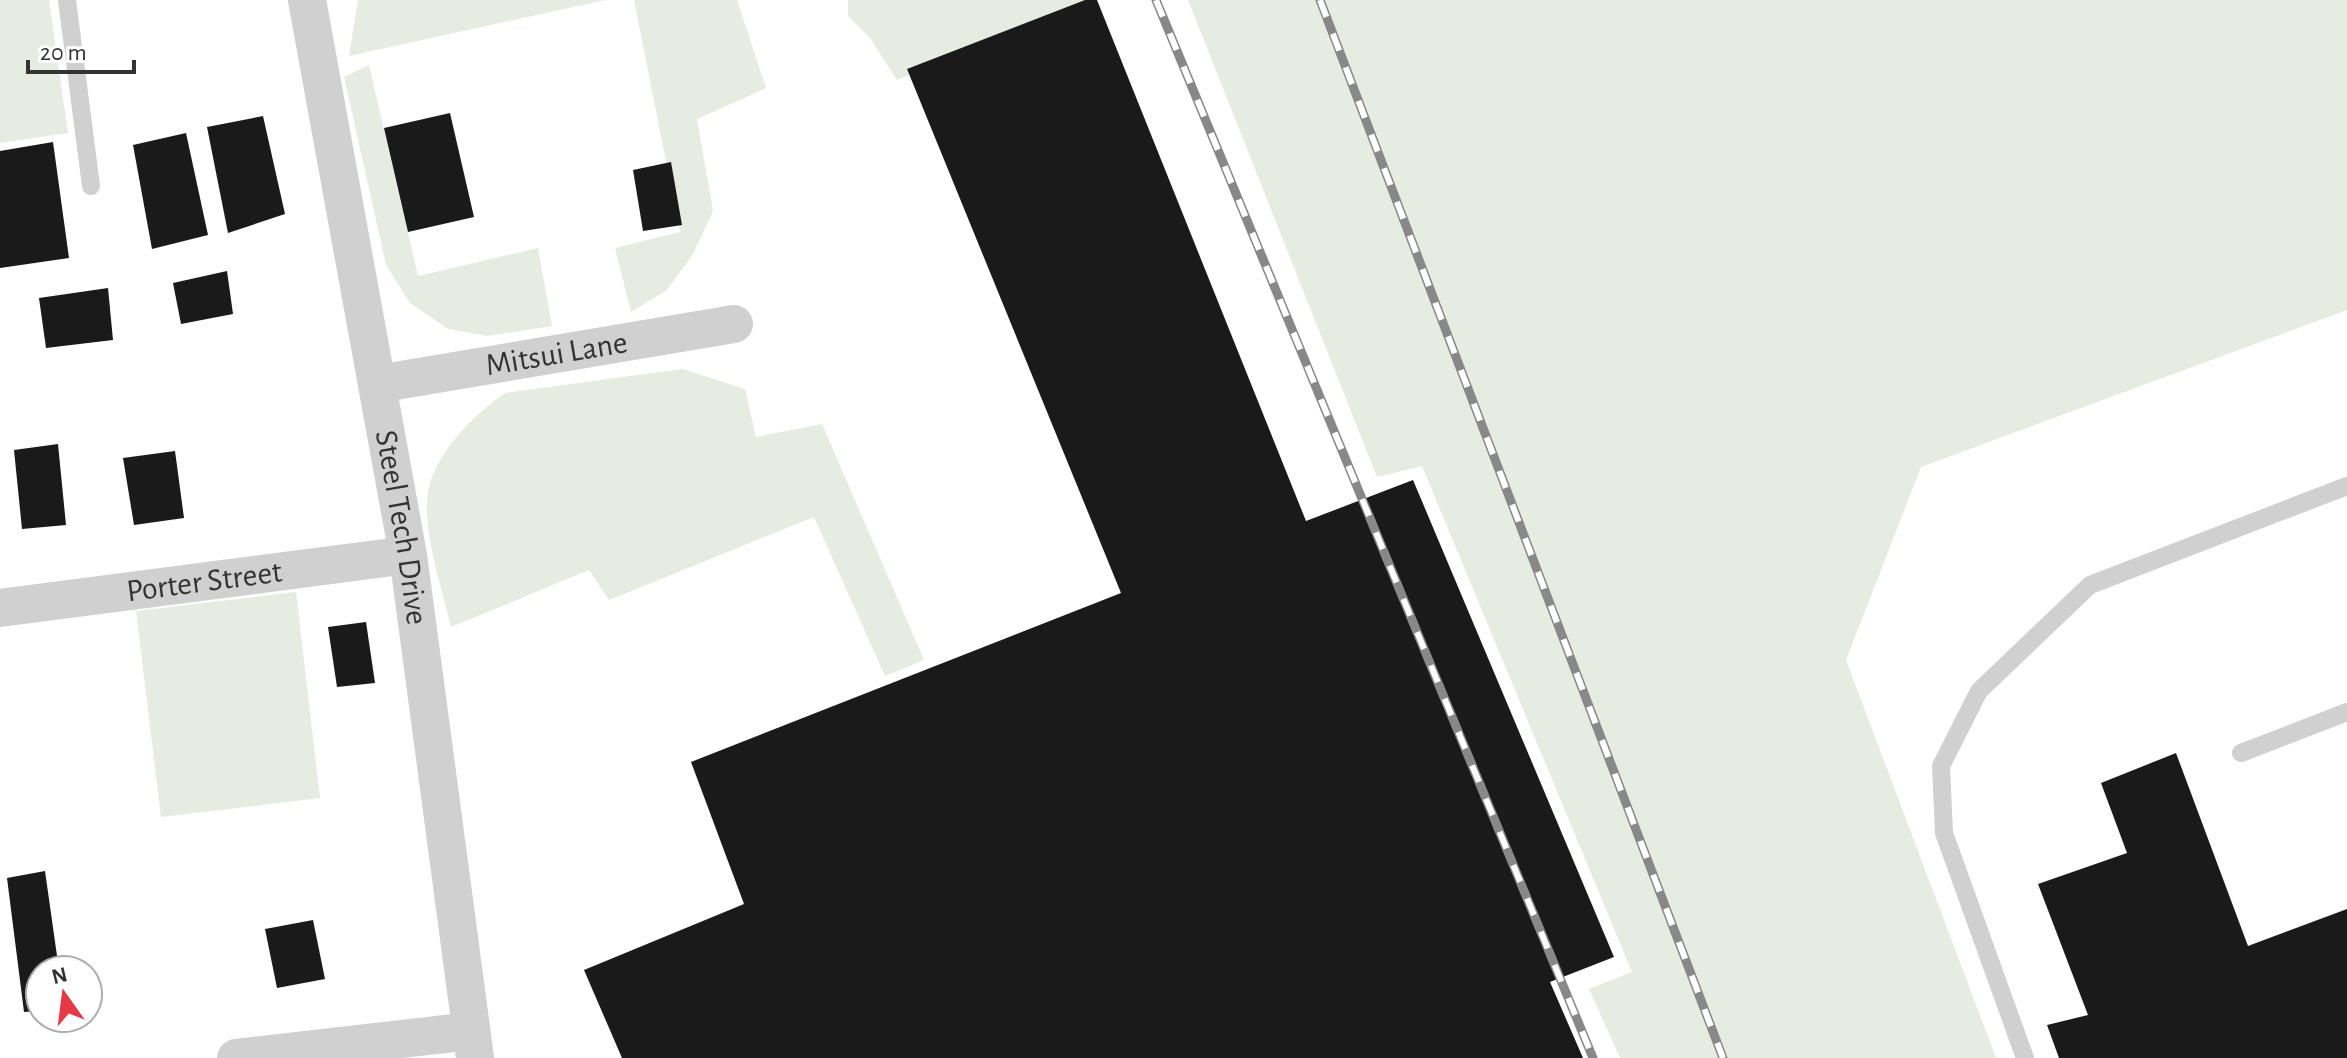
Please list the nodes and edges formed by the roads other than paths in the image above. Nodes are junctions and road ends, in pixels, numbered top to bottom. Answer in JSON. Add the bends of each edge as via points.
{"nodes":[{"id":1,"x":67,"y":0,"type":"edge"},
{"id":2,"x":307,"y":0,"type":"edge"},
{"id":3,"x":91,"y":186,"type":"dead end"},
{"id":4,"x":734,"y":324,"type":"dead end"},
{"id":5,"x":377,"y":384,"type":"junction"},
{"id":6,"x":2347,"y":486,"type":"edge"},
{"id":7,"x":408,"y":555,"type":"junction"},
{"id":8,"x":0,"y":608,"type":"edge"},
{"id":9,"x":2347,"y":712,"type":"edge"},
{"id":10,"x":2241,"y":753,"type":"dead end"},
{"id":11,"x":473,"y":1045,"type":"edge"},
{"id":12,"x":236,"y":1058,"type":"edge"},
{"id":13,"x":2025,"y":1058,"type":"edge"}],
"edges":[{"from":1,"to":3,"type":"lane"},
{"from":2,"to":5,"type":"street","name":"Steel Tech Drive"},
{"from":4,"to":5,"type":"street","name":"Mitsui Lane"},
{"from":5,"to":7,"type":"street","name":"Steel Tech Drive"},
{"from":6,"to":13,"type":"lane","via":[[2090,585],[1979,691],[1941,766],[1944,833]]},
{"from":7,"to":8,"type":"street","name":"Porter Street"},
{"from":7,"to":11,"type":"street","name":"Steel Tech Drive"},
{"from":9,"to":10,"type":"lane"},
{"from":11,"to":12,"type":"street"}]}
